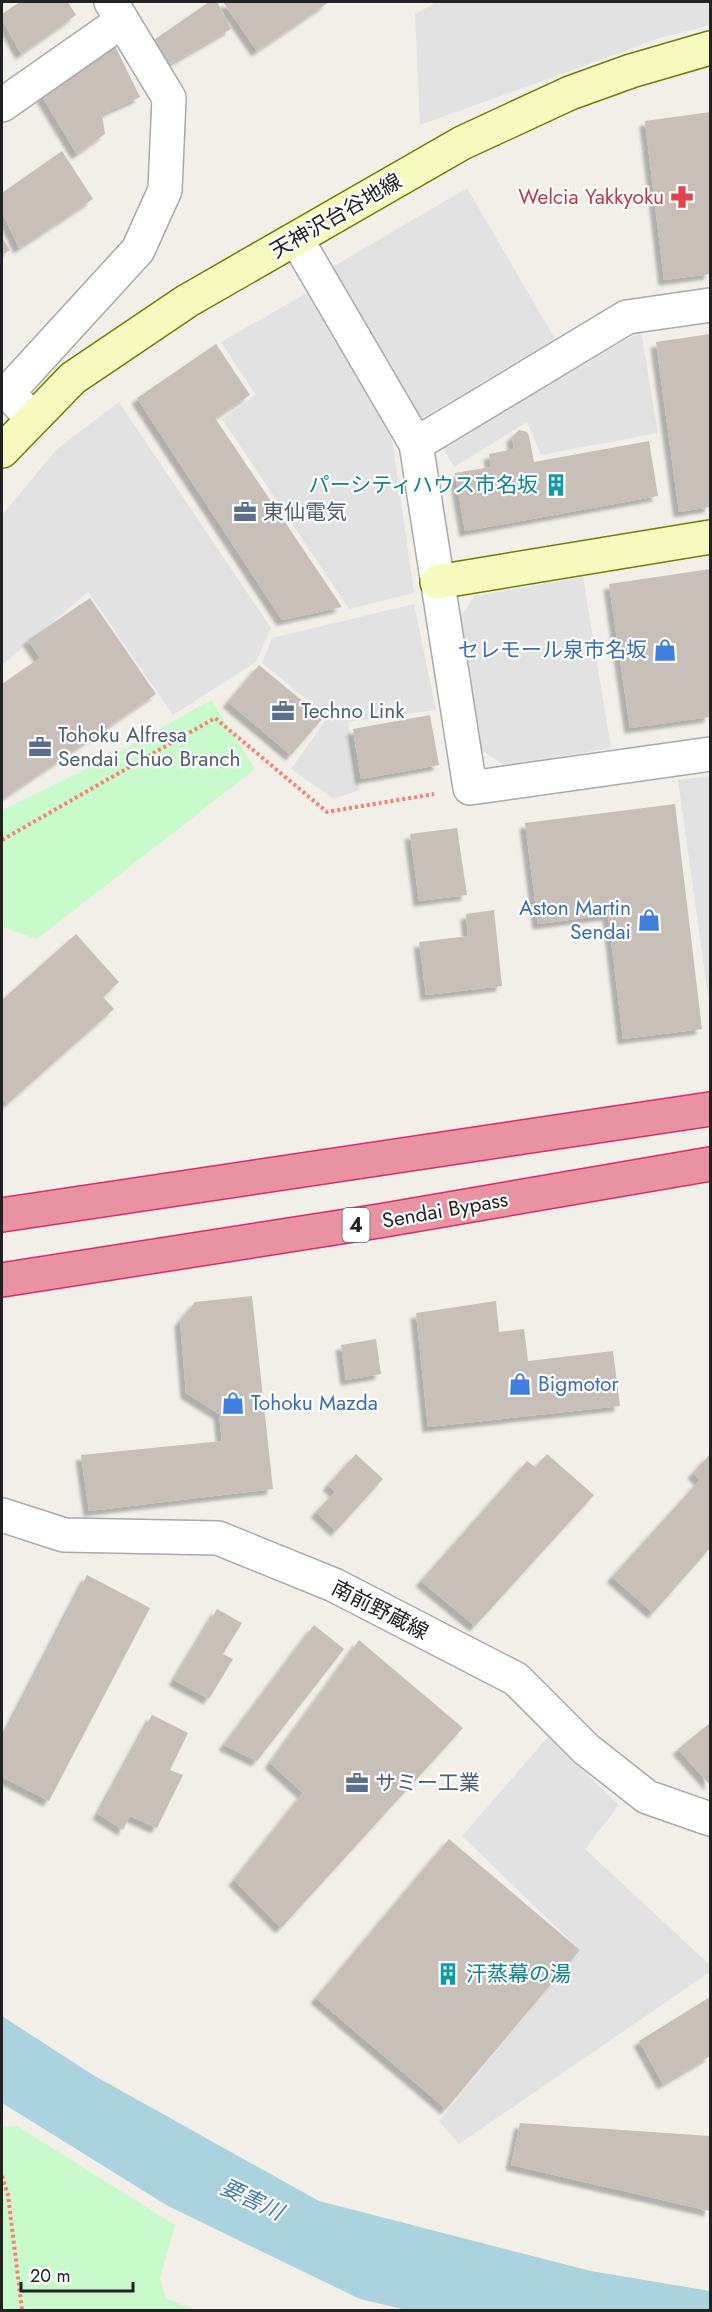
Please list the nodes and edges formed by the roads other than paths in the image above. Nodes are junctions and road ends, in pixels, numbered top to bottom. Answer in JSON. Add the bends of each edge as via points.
{"nodes":[{"id":1,"x":117,"y":11,"type":"edge"},
{"id":2,"x":711,"y":48,"type":"edge"},
{"id":3,"x":2,"y":105,"type":"edge"},
{"id":4,"x":297,"y":240,"type":"junction"},
{"id":5,"x":711,"y":305,"type":"edge"},
{"id":6,"x":32,"y":419,"type":"junction"},
{"id":7,"x":416,"y":444,"type":"junction"},
{"id":8,"x":2,"y":451,"type":"edge"},
{"id":9,"x":711,"y":537,"type":"edge"},
{"id":10,"x":437,"y":582,"type":"junction"},
{"id":11,"x":711,"y":754,"type":"edge"},
{"id":12,"x":711,"y":1109,"type":"edge"},
{"id":13,"x":711,"y":1164,"type":"edge"},
{"id":14,"x":2,"y":1215,"type":"edge"},
{"id":15,"x":2,"y":1280,"type":"edge"},
{"id":16,"x":2,"y":1515,"type":"edge"},
{"id":17,"x":711,"y":1819,"type":"edge"}],
"edges":[{"from":1,"to":3,"type":"street"},
{"from":1,"to":6,"type":"street","via":[[169,98],[165,190],[138,250],[8,392]]},
{"from":2,"to":4,"type":"street","name":"天神沢台谷地線","via":[[570,93],[462,142]]},
{"from":4,"to":6,"type":"street","name":"天神沢台谷地線","via":[[188,301],[73,378]]},
{"from":4,"to":7,"type":"street"},
{"from":5,"to":7,"type":"street","via":[[627,317]]},
{"from":6,"to":8,"type":"street","name":"天神沢台谷地線"},
{"from":7,"to":10,"type":"street"},
{"from":9,"to":10,"type":"street"},
{"from":10,"to":11,"type":"street","via":[[470,788]]},
{"from":12,"to":14,"type":"highway"},
{"from":13,"to":15,"type":"highway","name":"Sendai Bypass","number":"4"},
{"from":16,"to":17,"type":"street","name":"南前野蔵線","via":[[64,1535],[218,1538],[334,1585],[516,1679],[586,1749],[647,1797]]}]}
